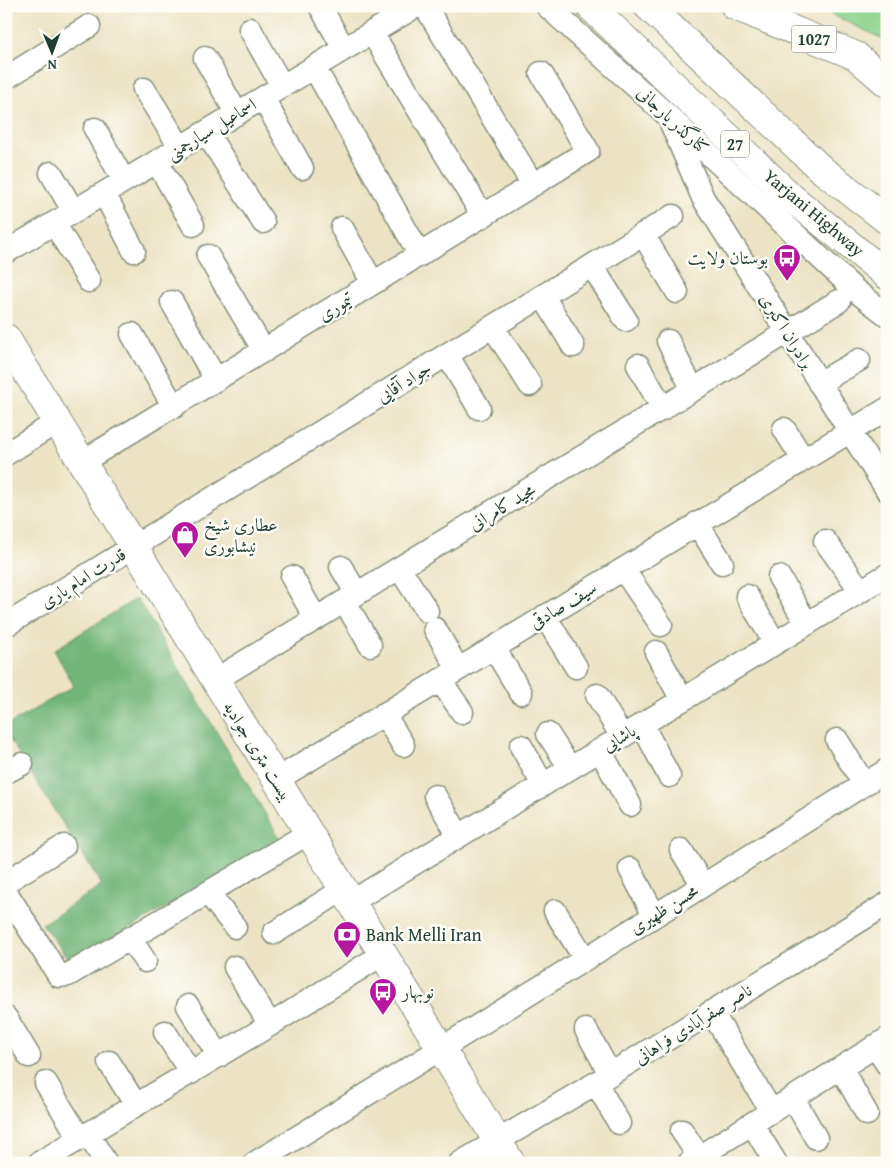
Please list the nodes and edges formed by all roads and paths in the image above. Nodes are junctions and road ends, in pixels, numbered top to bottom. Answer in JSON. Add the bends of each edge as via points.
{"nodes":[{"id":1,"x":320,"y":6,"type":"edge"},
{"id":2,"x":416,"y":6,"type":"edge"},
{"id":3,"x":425,"y":6,"type":"edge"},
{"id":4,"x":547,"y":6,"type":"edge"},
{"id":5,"x":590,"y":6,"type":"edge"},
{"id":6,"x":648,"y":6,"type":"edge"},
{"id":7,"x":735,"y":6,"type":"edge"},
{"id":8,"x":387,"y":14,"type":"edge"},
{"id":9,"x":89,"y":26,"type":"dead end"},
{"id":10,"x":250,"y":29,"type":"dead end"},
{"id":11,"x":372,"y":33,"type":"junction"},
{"id":12,"x":344,"y":49,"type":"junction"},
{"id":13,"x":205,"y":58,"type":"dead end"},
{"id":14,"x":314,"y":67,"type":"junction"},
{"id":15,"x":541,"y":73,"type":"dead end"},
{"id":16,"x":6,"y":78,"type":"edge"},
{"id":17,"x":887,"y":83,"type":"edge"},
{"id":18,"x":282,"y":86,"type":"junction"},
{"id":19,"x":144,"y":89,"type":"dead end"},
{"id":20,"x":263,"y":98,"type":"junction"},
{"id":21,"x":237,"y":114,"type":"junction"},
{"id":22,"x":668,"y":115,"type":"junction"},
{"id":23,"x":95,"y":129,"type":"dead end"},
{"id":24,"x":206,"y":132,"type":"junction"},
{"id":25,"x":180,"y":148,"type":"junction"},
{"id":26,"x":157,"y":162,"type":"junction"},
{"id":27,"x":302,"y":168,"type":"dead end"},
{"id":28,"x":51,"y":173,"type":"dead end"},
{"id":29,"x":124,"y":181,"type":"junction"},
{"id":30,"x":532,"y":185,"type":"junction"},
{"id":31,"x":104,"y":194,"type":"junction"},
{"id":32,"x":74,"y":212,"type":"junction"},
{"id":33,"x":483,"y":216,"type":"junction"},
{"id":34,"x":673,"y":216,"type":"dead end"},
{"id":35,"x":887,"y":220,"type":"edge"},
{"id":36,"x":263,"y":222,"type":"dead end"},
{"id":37,"x":54,"y":223,"type":"junction"},
{"id":38,"x":193,"y":225,"type":"dead end"},
{"id":39,"x":342,"y":228,"type":"dead end"},
{"id":40,"x":643,"y":234,"type":"junction"},
{"id":41,"x":134,"y":251,"type":"dead end"},
{"id":42,"x":6,"y":252,"type":"edge"},
{"id":43,"x":420,"y":255,"type":"junction"},
{"id":44,"x":208,"y":256,"type":"dead end"},
{"id":45,"x":592,"y":266,"type":"junction"},
{"id":46,"x":887,"y":274,"type":"edge"},
{"id":47,"x":90,"y":281,"type":"dead end"},
{"id":48,"x":374,"y":283,"type":"junction"},
{"id":49,"x":677,"y":292,"type":"dead end"},
{"id":50,"x":543,"y":296,"type":"junction"},
{"id":51,"x":172,"y":302,"type":"dead end"},
{"id":52,"x":838,"y":302,"type":"dead end"},
{"id":53,"x":887,"y":315,"type":"edge"},
{"id":54,"x":626,"y":320,"type":"dead end"},
{"id":55,"x":493,"y":327,"type":"junction"},
{"id":56,"x":788,"y":333,"type":"junction"},
{"id":57,"x":132,"y":334,"type":"dead end"},
{"id":58,"x":6,"y":338,"type":"edge"},
{"id":59,"x":668,"y":342,"type":"dead end"},
{"id":60,"x":573,"y":346,"type":"dead end"},
{"id":61,"x":264,"y":351,"type":"junction"},
{"id":62,"x":447,"y":355,"type":"junction"},
{"id":63,"x":859,"y":360,"type":"dead end"},
{"id":64,"x":638,"y":364,"type":"dead end"},
{"id":65,"x":216,"y":380,"type":"junction"},
{"id":66,"x":819,"y":383,"type":"junction"},
{"id":67,"x":530,"y":385,"type":"dead end"},
{"id":68,"x":694,"y":390,"type":"junction"},
{"id":69,"x":174,"y":406,"type":"junction"},
{"id":70,"x":479,"y":408,"type":"dead end"},
{"id":71,"x":887,"y":408,"type":"edge"},
{"id":72,"x":663,"y":409,"type":"junction"},
{"id":73,"x":58,"y":422,"type":"junction"},
{"id":74,"x":784,"y":430,"type":"dead end"},
{"id":75,"x":849,"y":431,"type":"junction"},
{"id":76,"x":6,"y":454,"type":"edge"},
{"id":77,"x":803,"y":459,"type":"junction"},
{"id":78,"x":82,"y":462,"type":"junction"},
{"id":79,"x":886,"y":487,"type":"edge"},
{"id":80,"x":697,"y":523,"type":"junction"},
{"id":81,"x":826,"y":540,"type":"dead end"},
{"id":82,"x":134,"y":547,"type":"junction"},
{"id":83,"x":722,"y":563,"type":"dead end"},
{"id":84,"x":341,"y":567,"type":"dead end"},
{"id":85,"x":400,"y":569,"type":"junction"},
{"id":86,"x":623,"y":569,"type":"junction"},
{"id":87,"x":292,"y":576,"type":"dead end"},
{"id":88,"x":779,"y":577,"type":"dead end"},
{"id":89,"x":878,"y":586,"type":"edge"},
{"id":90,"x":747,"y":596,"type":"dead end"},
{"id":91,"x":351,"y":598,"type":"junction"},
{"id":92,"x":545,"y":616,"type":"junction"},
{"id":93,"x":316,"y":619,"type":"junction"},
{"id":94,"x":807,"y":624,"type":"junction"},
{"id":95,"x":6,"y":625,"type":"edge"},
{"id":96,"x":661,"y":626,"type":"dead end"},
{"id":97,"x":775,"y":643,"type":"junction"},
{"id":98,"x":370,"y":645,"type":"dead end"},
{"id":99,"x":494,"y":648,"type":"junction"},
{"id":100,"x":656,"y":652,"type":"dead end"},
{"id":101,"x":576,"y":667,"type":"dead end"},
{"id":102,"x":449,"y":675,"type":"junction"},
{"id":103,"x":215,"y":680,"type":"junction"},
{"id":104,"x":521,"y":693,"type":"dead end"},
{"id":105,"x":597,"y":696,"type":"dead end"},
{"id":106,"x":682,"y":700,"type":"junction"},
{"id":107,"x":462,"y":712,"type":"dead end"},
{"id":108,"x":384,"y":714,"type":"junction"},
{"id":109,"x":642,"y":724,"type":"junction"},
{"id":110,"x":548,"y":734,"type":"dead end"},
{"id":111,"x":622,"y":736,"type":"junction"},
{"id":112,"x":838,"y":740,"type":"dead end"},
{"id":113,"x":403,"y":745,"type":"dead end"},
{"id":114,"x":521,"y":746,"type":"dead end"},
{"id":115,"x":600,"y":750,"type":"junction"},
{"id":116,"x":570,"y":768,"type":"junction"},
{"id":117,"x":887,"y":770,"type":"edge"},
{"id":118,"x":669,"y":776,"type":"dead end"},
{"id":119,"x":276,"y":780,"type":"junction"},
{"id":120,"x":864,"y":784,"type":"junction"},
{"id":121,"x":543,"y":785,"type":"junction"},
{"id":122,"x":435,"y":796,"type":"dead end"},
{"id":123,"x":630,"y":805,"type":"dead end"},
{"id":124,"x":309,"y":833,"type":"junction"},
{"id":125,"x":459,"y":836,"type":"junction"},
{"id":126,"x":64,"y":846,"type":"dead end"},
{"id":127,"x":681,"y":850,"type":"dead end"},
{"id":128,"x":630,"y":869,"type":"dead end"},
{"id":129,"x":6,"y":882,"type":"edge"},
{"id":130,"x":703,"y":885,"type":"junction"},
{"id":131,"x":6,"y":892,"type":"edge"},
{"id":132,"x":208,"y":893,"type":"junction"},
{"id":133,"x":347,"y":895,"type":"junction"},
{"id":134,"x":887,"y":904,"type":"edge"},
{"id":135,"x":555,"y":912,"type":"dead end"},
{"id":136,"x":654,"y":915,"type":"junction"},
{"id":137,"x":235,"y":927,"type":"dead end"},
{"id":138,"x":274,"y":933,"type":"dead end"},
{"id":139,"x":130,"y":938,"type":"junction"},
{"id":140,"x":384,"y":954,"type":"junction"},
{"id":141,"x":585,"y":959,"type":"junction"},
{"id":142,"x":145,"y":960,"type":"dead end"},
{"id":143,"x":234,"y":967,"type":"dead end"},
{"id":144,"x":188,"y":1006,"type":"dead end"},
{"id":145,"x":712,"y":1012,"type":"junction"},
{"id":146,"x":6,"y":1018,"type":"edge"},
{"id":147,"x":270,"y":1025,"type":"junction"},
{"id":148,"x":586,"y":1030,"type":"dead end"},
{"id":149,"x":165,"y":1032,"type":"dead end"},
{"id":150,"x":441,"y":1049,"type":"junction"},
{"id":151,"x":883,"y":1050,"type":"edge"},
{"id":152,"x":29,"y":1056,"type":"dead end"},
{"id":153,"x":219,"y":1056,"type":"junction"},
{"id":154,"x":109,"y":1062,"type":"dead end"},
{"id":155,"x":841,"y":1068,"type":"junction"},
{"id":156,"x":191,"y":1073,"type":"junction"},
{"id":157,"x":603,"y":1079,"type":"junction"},
{"id":158,"x":46,"y":1083,"type":"dead end"},
{"id":159,"x":792,"y":1098,"type":"junction"},
{"id":160,"x":136,"y":1105,"type":"junction"},
{"id":161,"x":771,"y":1111,"type":"junction"},
{"id":162,"x":867,"y":1114,"type":"dead end"},
{"id":163,"x":619,"y":1123,"type":"dead end"},
{"id":164,"x":752,"y":1124,"type":"junction"},
{"id":165,"x":682,"y":1131,"type":"dead end"},
{"id":166,"x":84,"y":1136,"type":"junction"},
{"id":167,"x":816,"y":1138,"type":"dead end"},
{"id":168,"x":504,"y":1152,"type":"edge"},
{"id":169,"x":697,"y":1161,"type":"edge"},
{"id":170,"x":39,"y":1163,"type":"edge"},
{"id":171,"x":106,"y":1163,"type":"edge"},
{"id":172,"x":255,"y":1163,"type":"edge"},
{"id":173,"x":460,"y":1163,"type":"edge"},
{"id":174,"x":776,"y":1163,"type":"edge"}],
"edges":[{"from":1,"to":12,"type":"street"},
{"from":2,"to":8,"type":"street","name":"اسماعیل سیارچمنی"},
{"from":3,"to":30,"type":"street"},
{"from":4,"to":22,"type":"street","name":"کنارگذر یارجانی"},
{"from":5,"to":46,"type":"main road","name":"Yarjani Highway","number":"27","via":[[792,198]]},
{"from":6,"to":35,"type":"main road","number":"27","via":[[821,169]]},
{"from":7,"to":17,"type":"main road","number":"1027","via":[[856,56]]},
{"from":8,"to":11,"type":"street","name":"اسماعیل سیارچمنی"},
{"from":9,"to":16,"type":"street"},
{"from":10,"to":18,"type":"street"},
{"from":11,"to":12,"type":"street","name":"اسماعیل سیارچمنی"},
{"from":11,"to":33,"type":"street"},
{"from":12,"to":14,"type":"street","name":"اسماعیل سیارچمنی"},
{"from":13,"to":21,"type":"street"},
{"from":14,"to":18,"type":"street","name":"اسماعیل سیارچمنی"},
{"from":14,"to":43,"type":"street"},
{"from":15,"to":30,"type":"street","name":"تیموری","via":[[588,151]]},
{"from":18,"to":20,"type":"street","name":"اسماعیل سیارچمنی"},
{"from":19,"to":25,"type":"street"},
{"from":20,"to":21,"type":"street","name":"اسماعیل سیارچمنی"},
{"from":20,"to":27,"type":"street"},
{"from":21,"to":24,"type":"street","name":"اسماعیل سیارچمنی"},
{"from":22,"to":53,"type":"street","name":"کنارگذر یارجانی","via":[[856,291]]},
{"from":22,"to":56,"type":"street","name":"برادران اکبری","via":[[703,198]]},
{"from":23,"to":29,"type":"street"},
{"from":24,"to":25,"type":"street","name":"اسماعیل سیارچمنی"},
{"from":24,"to":36,"type":"street"},
{"from":25,"to":26,"type":"street","name":"اسماعیل سیارچمنی"},
{"from":26,"to":29,"type":"street","name":"اسماعیل سیارچمنی"},
{"from":26,"to":38,"type":"street"},
{"from":28,"to":32,"type":"street"},
{"from":29,"to":31,"type":"street","name":"اسماعیل سیارچمنی"},
{"from":30,"to":33,"type":"street","name":"تیموری"},
{"from":31,"to":32,"type":"street","name":"اسماعیل سیارچمنی"},
{"from":31,"to":41,"type":"street"},
{"from":32,"to":37,"type":"street","name":"اسماعیل سیارچمنی"},
{"from":33,"to":43,"type":"street","name":"تیموری"},
{"from":34,"to":40,"type":"street","name":"جواد آقایی"},
{"from":37,"to":42,"type":"street","name":"اسماعیل سیارچمنی"},
{"from":37,"to":47,"type":"street"},
{"from":39,"to":48,"type":"street"},
{"from":40,"to":45,"type":"street","name":"جواد آقایی"},
{"from":40,"to":49,"type":"street"},
{"from":43,"to":48,"type":"street","name":"تیموری"},
{"from":44,"to":61,"type":"street"},
{"from":45,"to":50,"type":"street","name":"جواد آقایی"},
{"from":45,"to":54,"type":"street"},
{"from":48,"to":61,"type":"street","name":"تیموری"},
{"from":50,"to":55,"type":"street","name":"جواد آقایی"},
{"from":50,"to":60,"type":"street"},
{"from":51,"to":65,"type":"street"},
{"from":52,"to":56,"type":"street","name":"مجید کامرانی"},
{"from":55,"to":62,"type":"street","name":"جواد آقایی"},
{"from":55,"to":67,"type":"street"},
{"from":56,"to":66,"type":"street","name":"برادران اکبری"},
{"from":56,"to":68,"type":"street","name":"مجید کامرانی"},
{"from":57,"to":69,"type":"street"},
{"from":58,"to":73,"type":"main road","name":"بیست متری جوادیه"},
{"from":59,"to":68,"type":"street"},
{"from":61,"to":65,"type":"street","name":"تیموری"},
{"from":62,"to":70,"type":"street"},
{"from":62,"to":82,"type":"street","name":"جواد آقایی"},
{"from":63,"to":66,"type":"street"},
{"from":64,"to":72,"type":"street"},
{"from":65,"to":69,"type":"street","name":"تیموری"},
{"from":66,"to":75,"type":"street","name":"برادران اکبری"},
{"from":68,"to":72,"type":"street","name":"مجید کامرانی"},
{"from":69,"to":78,"type":"street","name":"تیموری"},
{"from":71,"to":75,"type":"street","name":"سیف صادقی"},
{"from":72,"to":85,"type":"street","name":"مجید کامرانی"},
{"from":73,"to":76,"type":"street"},
{"from":73,"to":78,"type":"main road","name":"بیست متری جوادیه"},
{"from":74,"to":77,"type":"street"},
{"from":75,"to":77,"type":"street","name":"سیف صادقی"},
{"from":75,"to":79,"type":"street","name":"برادران اکبری"},
{"from":77,"to":80,"type":"street","name":"سیف صادقی"},
{"from":78,"to":82,"type":"main road","name":"بیست متری جوادیه"},
{"from":80,"to":83,"type":"street"},
{"from":80,"to":86,"type":"street","name":"سیف صادقی"},
{"from":81,"to":89,"type":"street"},
{"from":82,"to":95,"type":"street","name":"قدرت امام یاری"},
{"from":82,"to":103,"type":"main road","name":"بیست متری جوادیه"},
{"from":84,"to":91,"type":"street"},
{"from":85,"to":91,"type":"street","name":"مجید کامرانی"},
{"from":85,"to":102,"type":"street","via":[[431,620]]},
{"from":86,"to":92,"type":"street","name":"سیف صادقی"},
{"from":86,"to":96,"type":"street"},
{"from":87,"to":93,"type":"street"},
{"from":88,"to":94,"type":"street"},
{"from":89,"to":94,"type":"street","name":"پاشایی"},
{"from":90,"to":97,"type":"street"},
{"from":91,"to":93,"type":"street","name":"مجید کامرانی"},
{"from":91,"to":98,"type":"street"},
{"from":92,"to":99,"type":"street","name":"سیف صادقی"},
{"from":92,"to":101,"type":"street"},
{"from":93,"to":103,"type":"street","name":"مجید کامرانی"},
{"from":94,"to":97,"type":"street","name":"پاشایی"},
{"from":97,"to":106,"type":"street","name":"پاشایی"},
{"from":99,"to":102,"type":"street","name":"سیف صادقی"},
{"from":99,"to":104,"type":"street"},
{"from":100,"to":106,"type":"street"},
{"from":102,"to":107,"type":"street"},
{"from":102,"to":108,"type":"street","name":"سیف صادقی"},
{"from":103,"to":119,"type":"main road","name":"بیست متری جوادیه"},
{"from":105,"to":111,"type":"street"},
{"from":106,"to":109,"type":"street","name":"پاشایی"},
{"from":108,"to":113,"type":"street"},
{"from":108,"to":119,"type":"street","name":"سیف صادقی"},
{"from":109,"to":111,"type":"street","name":"پاشایی"},
{"from":109,"to":118,"type":"street"},
{"from":110,"to":116,"type":"street"},
{"from":111,"to":115,"type":"street","name":"پاشایی"},
{"from":112,"to":120,"type":"street"},
{"from":114,"to":121,"type":"street"},
{"from":115,"to":116,"type":"street","name":"پاشایی"},
{"from":115,"to":123,"type":"street"},
{"from":116,"to":121,"type":"street","name":"پاشایی"},
{"from":117,"to":120,"type":"street","name":"محسن ظهیری"},
{"from":119,"to":124,"type":"main road","name":"بیست متری جوادیه"},
{"from":120,"to":130,"type":"street","name":"محسن ظهیری"},
{"from":121,"to":125,"type":"street","name":"پاشایی"},
{"from":122,"to":125,"type":"street"},
{"from":124,"to":132,"type":"street"},
{"from":124,"to":133,"type":"main road","name":"بیست متری جوادیه"},
{"from":125,"to":133,"type":"street","name":"پاشایی"},
{"from":126,"to":129,"type":"street"},
{"from":127,"to":130,"type":"street"},
{"from":128,"to":136,"type":"street"},
{"from":130,"to":136,"type":"street","name":"محسن ظهیری"},
{"from":131,"to":139,"type":"street","via":[[59,976],[68,975]]},
{"from":132,"to":137,"type":"street"},
{"from":132,"to":139,"type":"street"},
{"from":133,"to":138,"type":"street","name":"پاشایی"},
{"from":133,"to":140,"type":"main road","name":"بیست متری جوادیه"},
{"from":134,"to":145,"type":"street","name":"ناصر صفرآبادی فراهانی"},
{"from":135,"to":141,"type":"street"},
{"from":136,"to":141,"type":"street","name":"محسن ظهیری"},
{"from":139,"to":142,"type":"street"},
{"from":140,"to":147,"type":"street"},
{"from":140,"to":150,"type":"main road","name":"بیست متری جوادیه"},
{"from":141,"to":150,"type":"street","name":"محسن ظهیری"},
{"from":143,"to":147,"type":"street"},
{"from":144,"to":153,"type":"street"},
{"from":145,"to":157,"type":"street","name":"ناصر صفرآبادی فراهانی"},
{"from":145,"to":161,"type":"street"},
{"from":146,"to":152,"type":"street"},
{"from":147,"to":153,"type":"street"},
{"from":148,"to":157,"type":"street"},
{"from":149,"to":156,"type":"street"},
{"from":150,"to":168,"type":"main road","name":"بیست متری جوادیه"},
{"from":150,"to":172,"type":"street","name":"محسن ظهیری"},
{"from":151,"to":155,"type":"street"},
{"from":153,"to":156,"type":"street"},
{"from":154,"to":160,"type":"street"},
{"from":155,"to":159,"type":"street"},
{"from":155,"to":162,"type":"street"},
{"from":156,"to":160,"type":"street"},
{"from":157,"to":163,"type":"street"},
{"from":157,"to":168,"type":"street","name":"ناصر صفرآبادی فراهانی"},
{"from":158,"to":166,"type":"street"},
{"from":159,"to":161,"type":"street"},
{"from":159,"to":167,"type":"street"},
{"from":160,"to":166,"type":"street"},
{"from":161,"to":164,"type":"street"},
{"from":164,"to":169,"type":"street"},
{"from":164,"to":174,"type":"street"},
{"from":165,"to":169,"type":"street"},
{"from":166,"to":170,"type":"street"},
{"from":166,"to":171,"type":"street"},
{"from":168,"to":173,"type":"street","name":"ناصر صفرآبادی فراهانی"}]}
